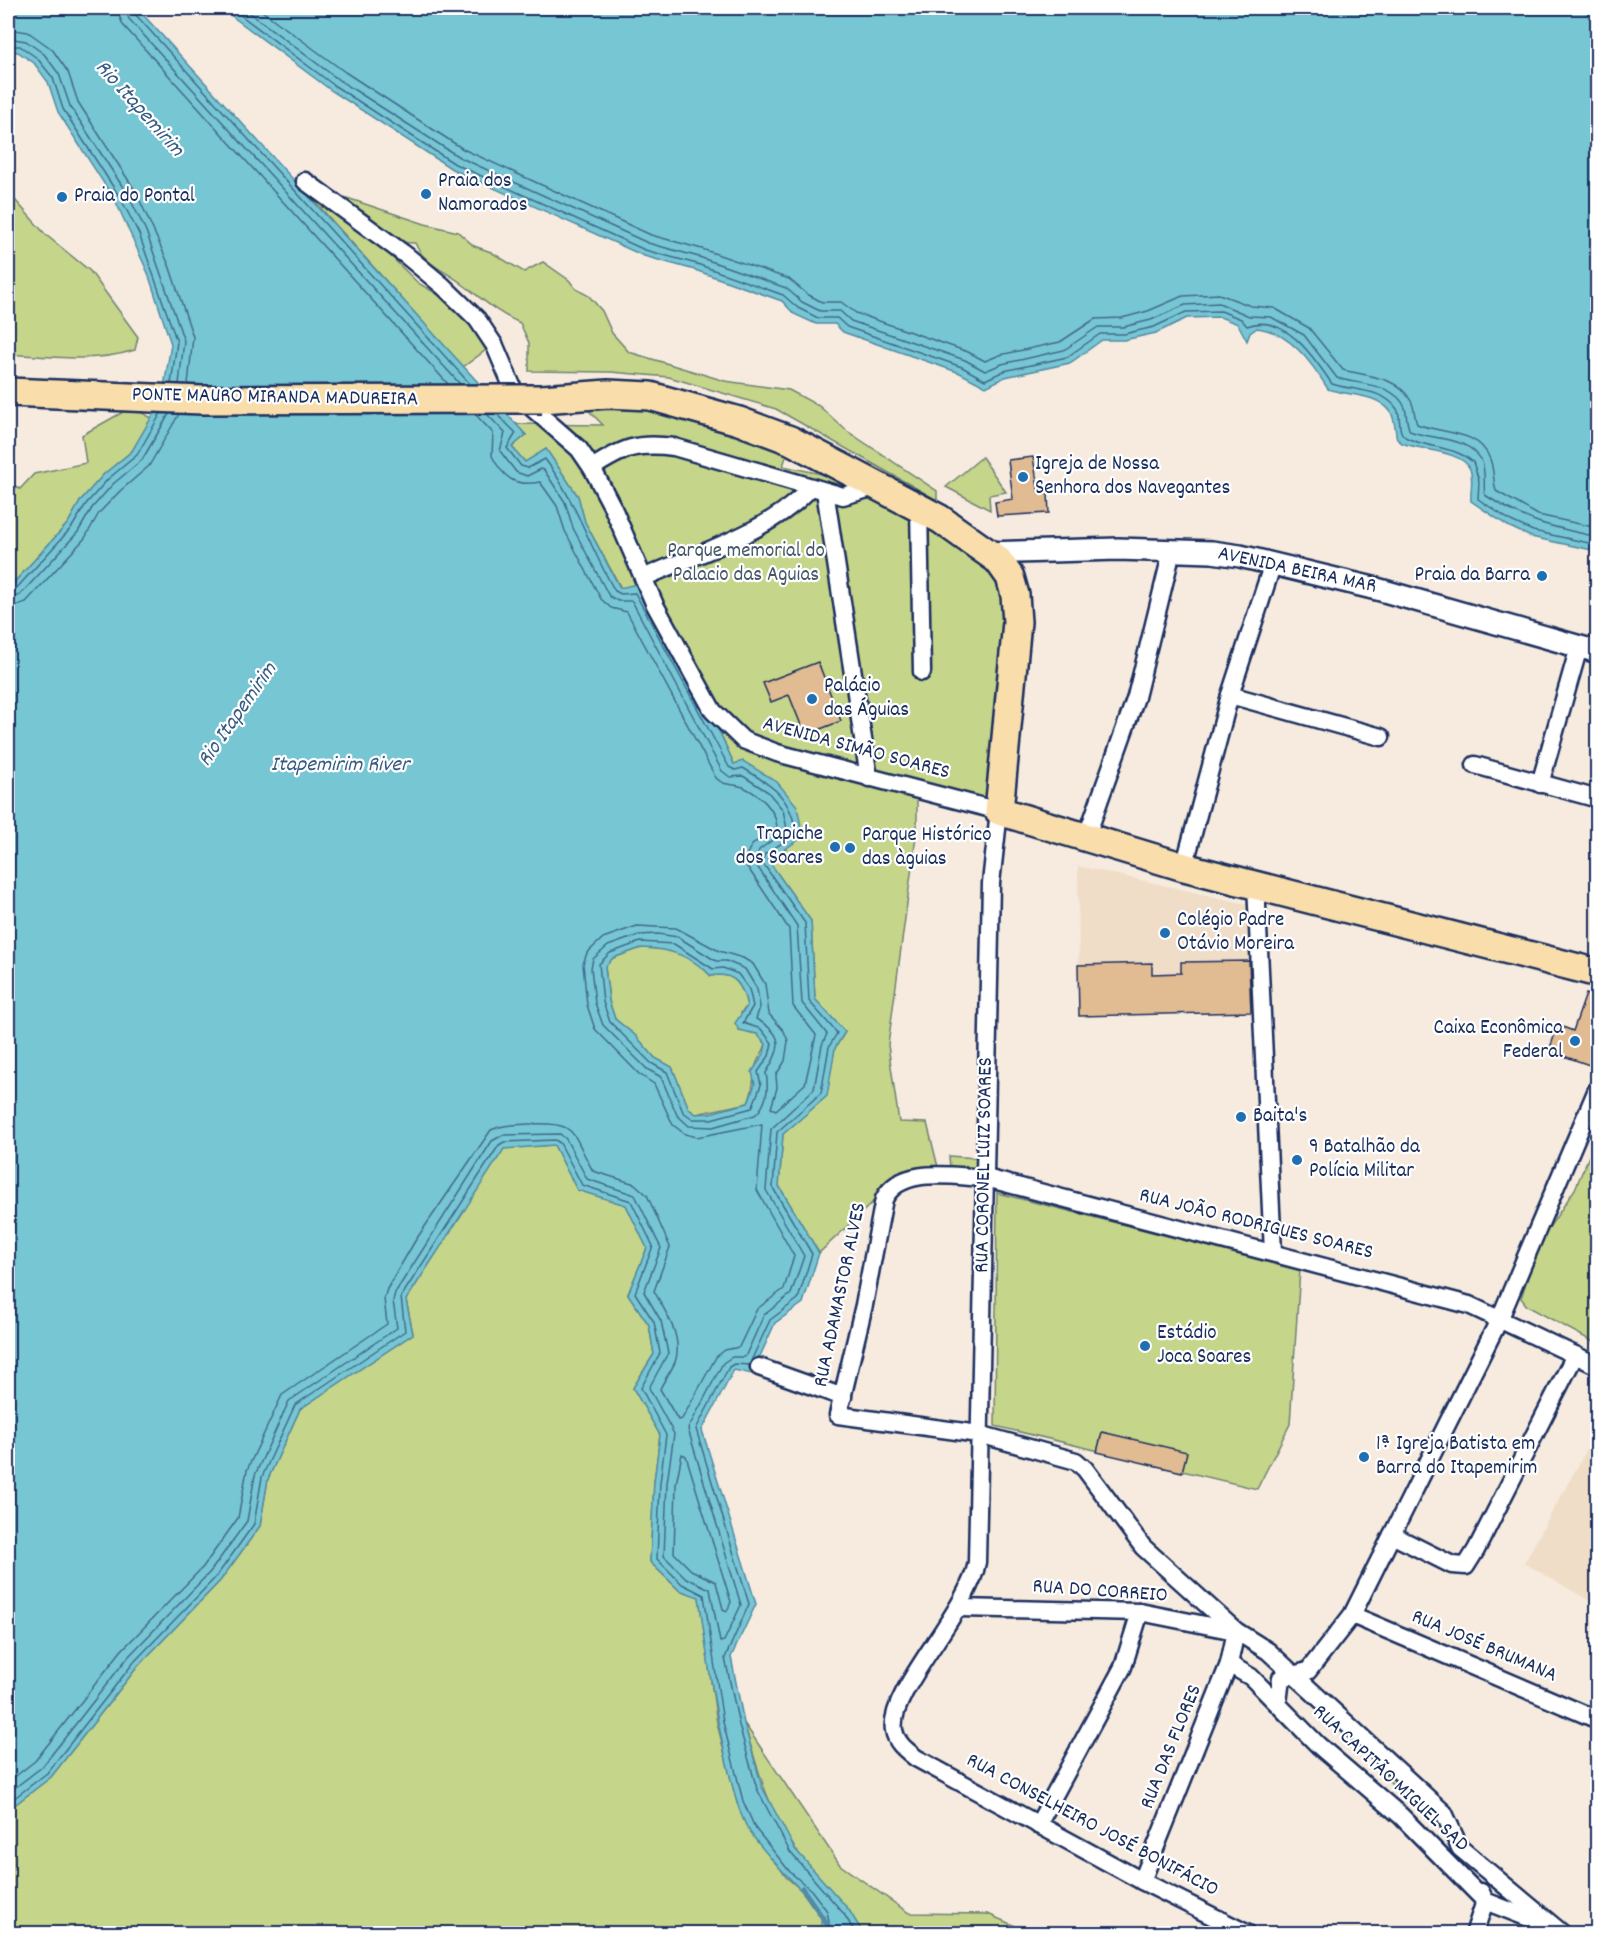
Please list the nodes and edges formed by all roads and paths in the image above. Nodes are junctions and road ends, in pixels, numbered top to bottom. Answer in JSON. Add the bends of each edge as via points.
{"nodes":[{"id":1,"x":305,"y":181,"type":"dead end"},
{"id":2,"x":8,"y":392,"type":"edge"},
{"id":3,"x":592,"y":468,"type":"junction"},
{"id":4,"x":879,"y":486,"type":"junction"},
{"id":5,"x":818,"y":489,"type":"junction"},
{"id":6,"x":919,"y":507,"type":"junction"},
{"id":7,"x":1172,"y":551,"type":"junction"},
{"id":8,"x":988,"y":553,"type":"junction"},
{"id":9,"x":1273,"y":563,"type":"junction"},
{"id":10,"x":643,"y":578,"type":"junction"},
{"id":11,"x":1588,"y":649,"type":"edge"},
{"id":12,"x":922,"y":672,"type":"dead end"},
{"id":13,"x":1230,"y":695,"type":"junction"},
{"id":14,"x":1381,"y":737,"type":"dead end"},
{"id":15,"x":1475,"y":765,"type":"dead end"},
{"id":16,"x":869,"y":778,"type":"junction"},
{"id":17,"x":1540,"y":784,"type":"junction"},
{"id":18,"x":1598,"y":799,"type":"edge"},
{"id":19,"x":999,"y":811,"type":"junction"},
{"id":20,"x":1086,"y":838,"type":"junction"},
{"id":21,"x":1184,"y":867,"type":"junction"},
{"id":22,"x":1256,"y":884,"type":"junction"},
{"id":23,"x":1598,"y":973,"type":"edge"},
{"id":24,"x":1598,"y":1087,"type":"edge"},
{"id":25,"x":986,"y":1178,"type":"junction"},
{"id":26,"x":893,"y":1188,"type":"joint"},
{"id":27,"x":1273,"y":1253,"type":"junction"},
{"id":28,"x":1500,"y":1318,"type":"junction"},
{"id":29,"x":1575,"y":1355,"type":"junction"},
{"id":30,"x":1598,"y":1366,"type":"edge"},
{"id":31,"x":759,"y":1367,"type":"dead end"},
{"id":32,"x":843,"y":1397,"type":"junction"},
{"id":33,"x":838,"y":1415,"type":"joint"},
{"id":34,"x":979,"y":1434,"type":"junction"},
{"id":35,"x":1392,"y":1534,"type":"junction"},
{"id":36,"x":960,"y":1608,"type":"junction"},
{"id":37,"x":1140,"y":1612,"type":"junction"},
{"id":38,"x":1352,"y":1615,"type":"junction"},
{"id":39,"x":1236,"y":1631,"type":"junction"},
{"id":40,"x":1229,"y":1664,"type":"junction"},
{"id":41,"x":1290,"y":1674,"type":"junction"},
{"id":42,"x":1278,"y":1703,"type":"junction"},
{"id":43,"x":1598,"y":1720,"type":"edge"},
{"id":44,"x":916,"y":1758,"type":"joint"},
{"id":45,"x":1038,"y":1825,"type":"junction"},
{"id":46,"x":1460,"y":1848,"type":"junction"},
{"id":47,"x":1142,"y":1881,"type":"junction"},
{"id":48,"x":1485,"y":1901,"type":"junction"},
{"id":49,"x":1560,"y":1932,"type":"edge"},
{"id":50,"x":1248,"y":1934,"type":"edge"},
{"id":51,"x":1474,"y":1934,"type":"edge"}],
"edges":[{"from":1,"to":3,"type":"street","name":"AVENIDA SIMÃO SOARES","via":[[407,256],[466,308],[495,346],[515,393],[579,449]]},
{"from":2,"to":4,"type":"main road","name":"PONTE MAURO MIRANDA MADUREIRA","bridge":true,"via":[[202,400],[650,396],[790,440]]},
{"from":3,"to":5,"type":"street","via":[[624,449],[651,444],[674,447]]},
{"from":3,"to":10,"type":"street","name":"AVENIDA SIMÃO SOARES"},
{"from":4,"to":5,"type":"street","via":[[843,496]]},
{"from":4,"to":6,"type":"main road","name":"RUA CORONEL LUIZ SOARES"},
{"from":5,"to":10,"type":"street","via":[[771,521]]},
{"from":5,"to":16,"type":"street"},
{"from":6,"to":8,"type":"main road","name":"RUA CORONEL LUIZ SOARES"},
{"from":6,"to":12,"type":"street"},
{"from":7,"to":8,"type":"street","name":"AVENIDA BEIRA MAR"},
{"from":7,"to":9,"type":"street","name":"AVENIDA BEIRA MAR","via":[[1212,552]]},
{"from":7,"to":20,"type":"street","via":[[1136,697]]},
{"from":8,"to":19,"type":"main road","name":"RUA CORONEL LUIZ SOARES","via":[[1010,577],[1017,622]]},
{"from":9,"to":11,"type":"street","name":"AVENIDA BEIRA MAR"},
{"from":9,"to":13,"type":"street"},
{"from":10,"to":16,"type":"street","name":"AVENIDA SIMÃO SOARES","via":[[713,711],[743,740]]},
{"from":11,"to":17,"type":"street"},
{"from":13,"to":14,"type":"street"},
{"from":13,"to":21,"type":"street"},
{"from":15,"to":17,"type":"street"},
{"from":16,"to":19,"type":"street","name":"AVENIDA SIMÃO SOARES"},
{"from":17,"to":18,"type":"street"},
{"from":19,"to":20,"type":"main road"},
{"from":19,"to":25,"type":"street","name":"RUA CORONEL LUIZ SOARES","via":[[991,883]]},
{"from":20,"to":21,"type":"main road"},
{"from":21,"to":22,"type":"main road"},
{"from":22,"to":23,"type":"main road"},
{"from":22,"to":27,"type":"street"},
{"from":24,"to":28,"type":"street"},
{"from":25,"to":26,"type":"street","name":"RUA JOÃO RODRIGUES SOARES","via":[[915,1177]]},
{"from":25,"to":27,"type":"street","name":"RUA JOÃO RODRIGUES SOARES"},
{"from":25,"to":34,"type":"street","name":"RUA CORONEL LUIZ SOARES"},
{"from":26,"to":32,"type":"street","name":"RUA ADAMASTOR ALVES","via":[[884,1199],[879,1216]]},
{"from":27,"to":28,"type":"street","name":"RUA JOÃO RODRIGUES SOARES","via":[[1390,1282]]},
{"from":28,"to":29,"type":"street","name":"RUA JOÃO RODRIGUES SOARES"},
{"from":28,"to":35,"type":"street"},
{"from":29,"to":30,"type":"street","name":"RUA JOÃO RODRIGUES SOARES"},
{"from":29,"to":35,"type":"street","via":[[1466,1566],[1452,1565]]},
{"from":31,"to":32,"type":"street"},
{"from":32,"to":33,"type":"street","name":"RUA ADAMASTOR ALVES"},
{"from":33,"to":34,"type":"street","name":"RUA CAPITÃO MIGUEL SAD"},
{"from":34,"to":36,"type":"street","name":"RUA CORONEL LUIZ SOARES","via":[[977,1562]]},
{"from":34,"to":39,"type":"street","name":"RUA CAPITÃO MIGUEL SAD","via":[[1076,1461],[1143,1547]]},
{"from":35,"to":38,"type":"street"},
{"from":36,"to":37,"type":"street","name":"RUA DO CORREIO"},
{"from":36,"to":44,"type":"street","name":"RUA CORONEL LUIZ SOARES","via":[[917,1670],[893,1722],[897,1739]]},
{"from":37,"to":39,"type":"street","name":"RUA DO CORREIO"},
{"from":37,"to":45,"type":"street","via":[[1123,1667]]},
{"from":38,"to":41,"type":"street","via":[[1308,1671]]},
{"from":38,"to":43,"type":"street","name":"RUA JOSÉ BRUMANA"},
{"from":39,"to":40,"type":"street"},
{"from":39,"to":41,"type":"street","name":"RUA CAPITÃO MIGUEL SAD","via":[[1268,1651]]},
{"from":40,"to":42,"type":"street","name":"RUA CAPITÃO MIGUEL SAD","via":[[1251,1677]]},
{"from":40,"to":47,"type":"street","name":"RUA DAS FLORES"},
{"from":41,"to":42,"type":"street","via":[[1281,1678]]},
{"from":41,"to":46,"type":"street","name":"RUA CAPITÃO MIGUEL SAD","via":[[1444,1813]]},
{"from":42,"to":48,"type":"street","name":"RUA CAPITÃO MIGUEL SAD","via":[[1318,1744],[1401,1816]]},
{"from":44,"to":45,"type":"street","name":"RUA CONSELHEIRO JOSÉ BONIFÁCIO"},
{"from":45,"to":47,"type":"street","name":"RUA CONSELHEIRO JOSÉ BONIFÁCIO"},
{"from":46,"to":48,"type":"street"},
{"from":46,"to":49,"type":"street","name":"RUA CAPITÃO MIGUEL SAD"},
{"from":47,"to":50,"type":"street","name":"RUA CONSELHEIRO JOSÉ BONIFÁCIO"},
{"from":48,"to":49,"type":"street","name":"RUA CAPITÃO MIGUEL SAD"},
{"from":48,"to":51,"type":"street"}]}
